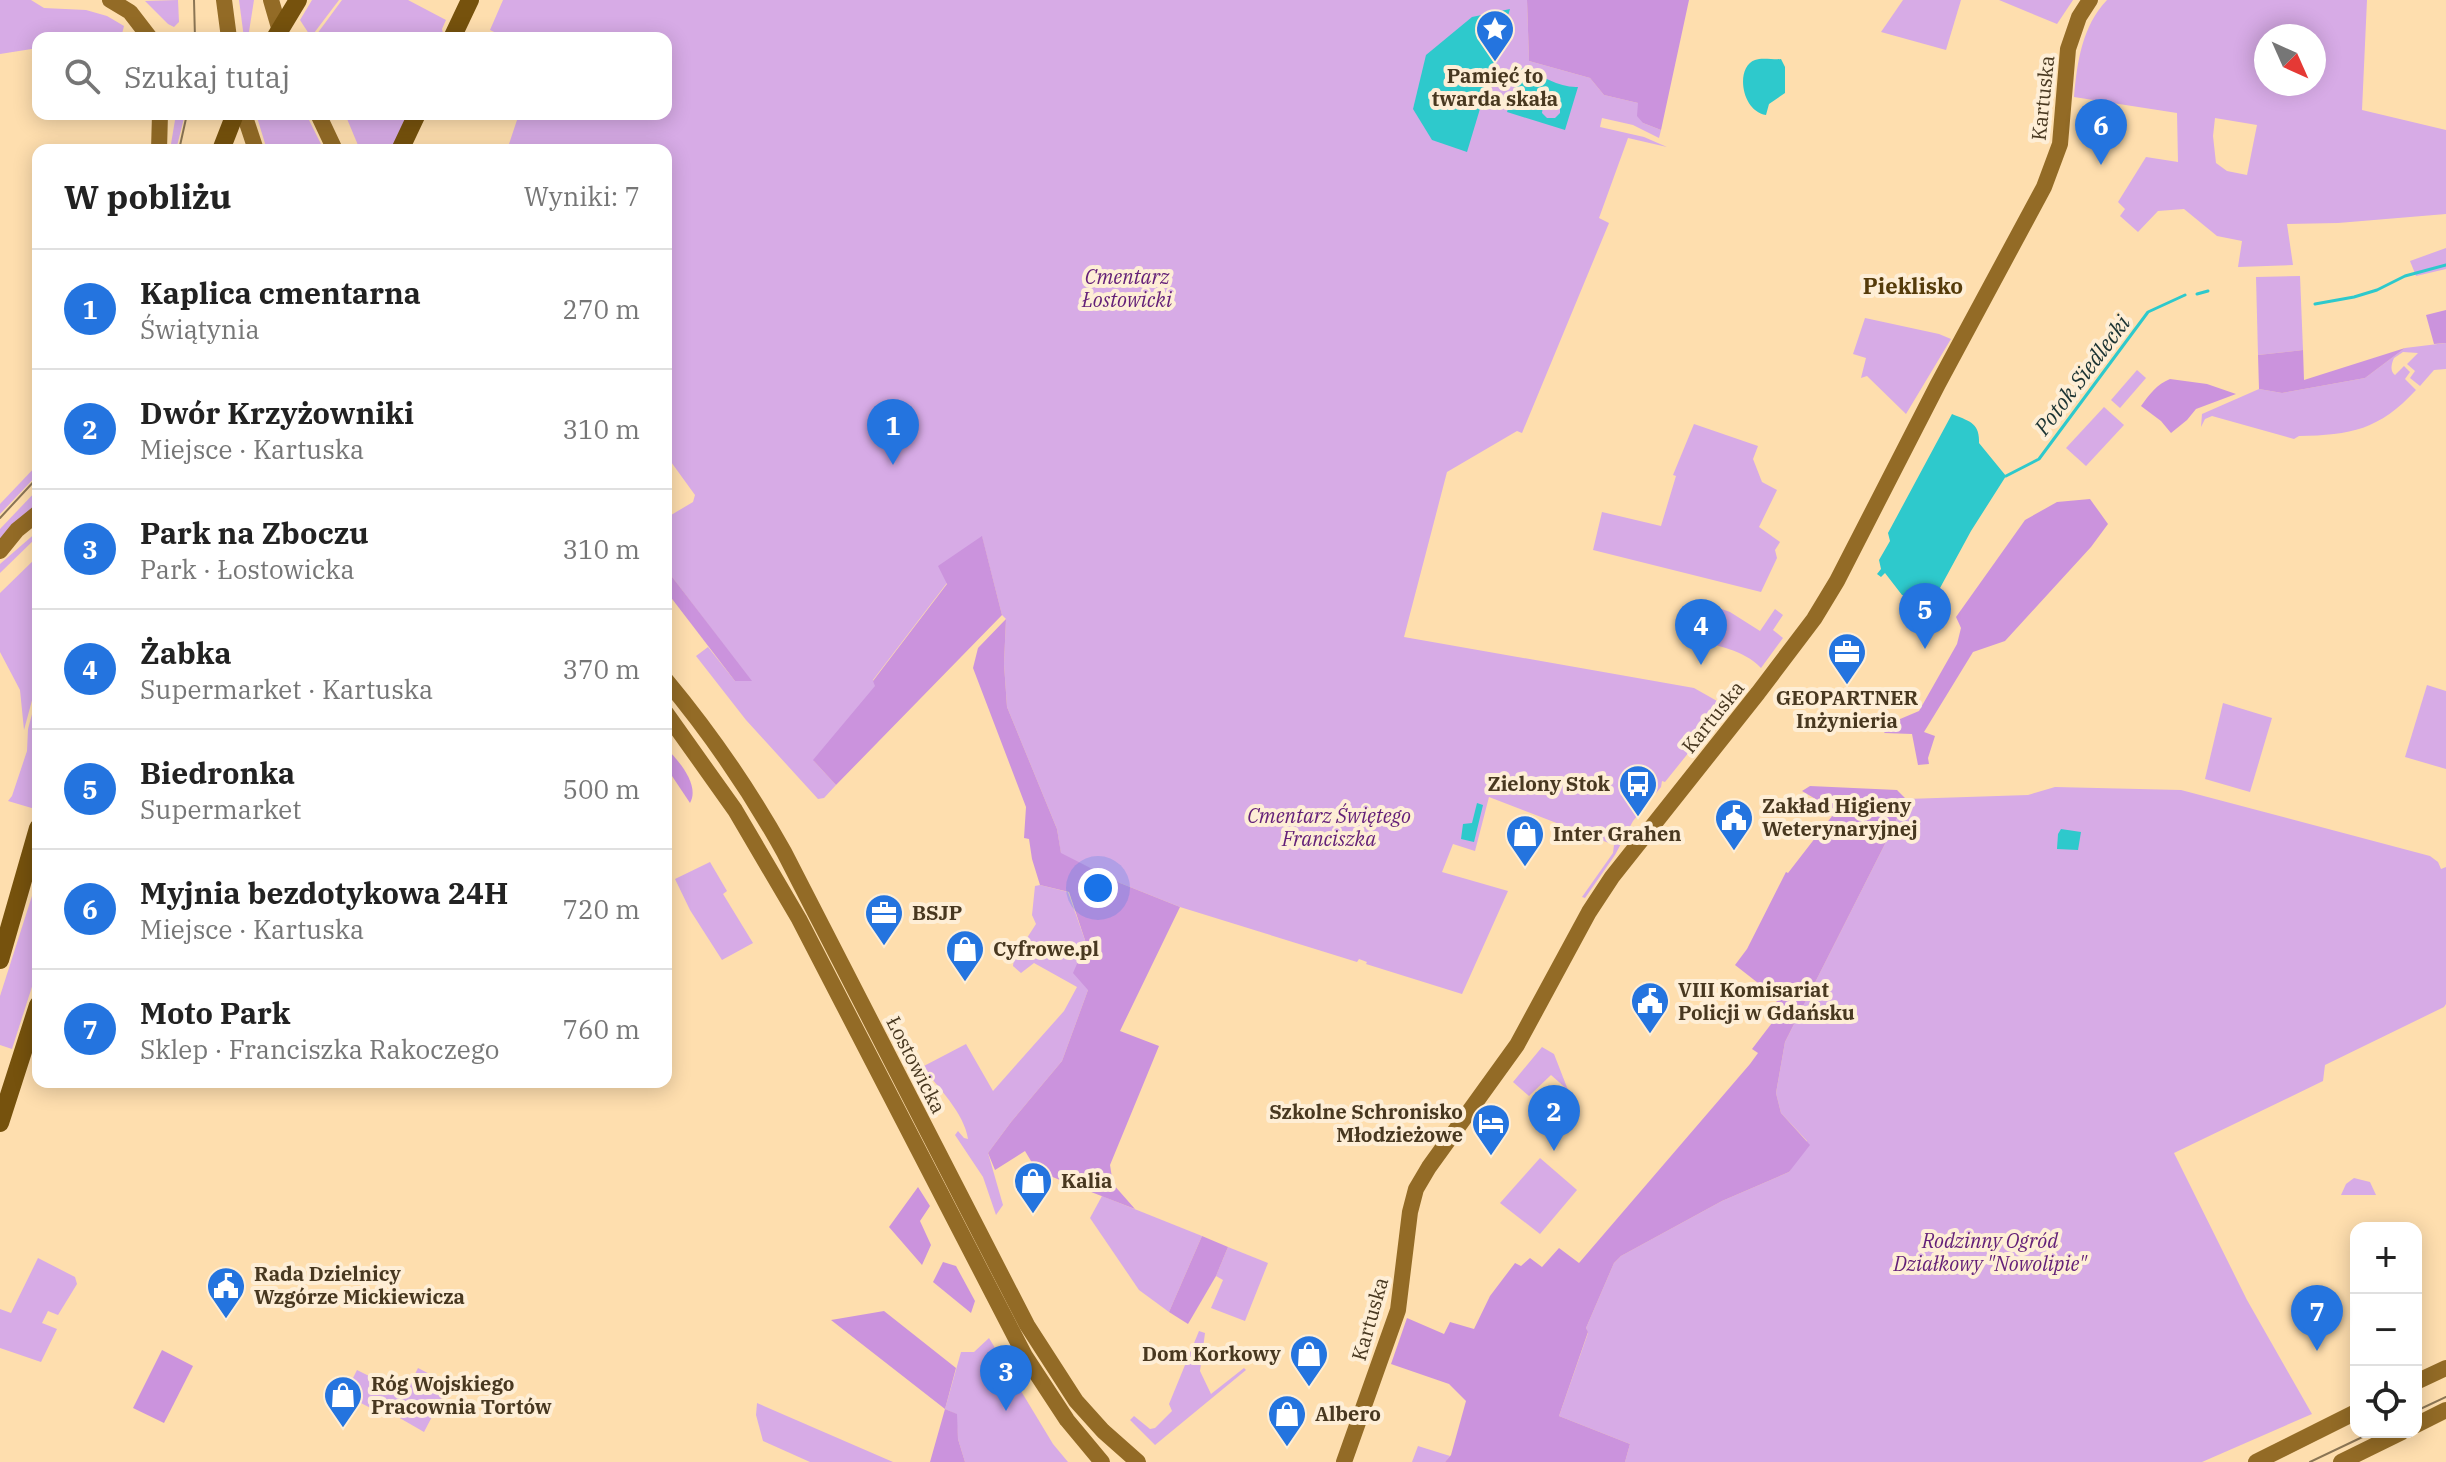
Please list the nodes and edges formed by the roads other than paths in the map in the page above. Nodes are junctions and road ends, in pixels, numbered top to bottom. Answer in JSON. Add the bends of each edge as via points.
{"nodes":[{"id":1,"x":110,"y":0,"type":"edge"},
{"id":2,"x":224,"y":0,"type":"edge"},
{"id":3,"x":271,"y":0,"type":"edge"},
{"id":4,"x":298,"y":0,"type":"edge"},
{"id":5,"x":470,"y":0,"type":"edge"},
{"id":6,"x":2090,"y":0,"type":"edge"},
{"id":7,"x":145,"y":32,"type":"edge"},
{"id":8,"x":228,"y":32,"type":"edge"},
{"id":9,"x":278,"y":32,"type":"edge"},
{"id":10,"x":281,"y":32,"type":"edge"},
{"id":11,"x":455,"y":32,"type":"edge"},
{"id":12,"x":160,"y":120,"type":"edge"},
{"id":13,"x":233,"y":120,"type":"edge"},
{"id":14,"x":246,"y":120,"type":"edge"},
{"id":15,"x":321,"y":120,"type":"edge"},
{"id":16,"x":414,"y":120,"type":"edge"},
{"id":17,"x":159,"y":144,"type":"edge"},
{"id":18,"x":223,"y":144,"type":"edge"},
{"id":19,"x":254,"y":144,"type":"edge"},
{"id":20,"x":332,"y":144,"type":"edge"},
{"id":21,"x":403,"y":144,"type":"edge"},
{"id":22,"x":32,"y":518,"type":"edge"},
{"id":23,"x":32,"y":530,"type":"edge"},
{"id":24,"x":0,"y":553,"type":"edge"},
{"id":25,"x":672,"y":687,"type":"edge"},
{"id":26,"x":672,"y":721,"type":"edge"},
{"id":27,"x":32,"y":849,"type":"edge"},
{"id":28,"x":0,"y":960,"type":"edge"},
{"id":29,"x":32,"y":1024,"type":"edge"},
{"id":30,"x":0,"y":1123,"type":"edge"},
{"id":31,"x":2446,"y":1368,"type":"edge"},
{"id":32,"x":2422,"y":1379,"type":"edge"},
{"id":33,"x":2446,"y":1410,"type":"edge"},
{"id":34,"x":2350,"y":1415,"type":"edge"},
{"id":35,"x":2422,"y":1422,"type":"edge"},
{"id":36,"x":2390,"y":1438,"type":"edge"},
{"id":37,"x":1348,"y":1457,"type":"edge"},
{"id":38,"x":1102,"y":1462,"type":"edge"},
{"id":39,"x":1138,"y":1462,"type":"edge"},
{"id":40,"x":2256,"y":1462,"type":"edge"},
{"id":41,"x":2341,"y":1462,"type":"edge"}],
"edges":[{"from":1,"to":7,"type":"main road","via":[[130,12]]},
{"from":2,"to":8,"type":"main road"},
{"from":3,"to":9,"type":"main road"},
{"from":4,"to":10,"type":"main road"},
{"from":5,"to":11,"type":"main road"},
{"from":6,"to":37,"type":"main road","name":"Kartuska","via":[[2068,49],[2060,144],[2044,187],[1842,574],[1758,693],[1612,877],[1517,1045],[1416,1189],[1398,1310]]},
{"from":12,"to":17,"type":"main road"},
{"from":13,"to":18,"type":"main road"},
{"from":14,"to":19,"type":"main road"},
{"from":15,"to":20,"type":"main road"},
{"from":16,"to":21,"type":"main road"},
{"from":22,"to":24,"type":"main road"},
{"from":23,"to":24,"type":"main road"},
{"from":25,"to":39,"type":"main road","name":"Łostowicka","via":[[757,804],[1027,1325],[1076,1401]]},
{"from":26,"to":38,"type":"main road","name":"Łostowicka","via":[[735,810],[799,919],[1025,1356]]},
{"from":27,"to":28,"type":"main road"},
{"from":29,"to":30,"type":"main road"},
{"from":31,"to":32,"type":"main road"},
{"from":33,"to":35,"type":"main road"},
{"from":34,"to":40,"type":"main road"},
{"from":36,"to":41,"type":"main road"}]}
